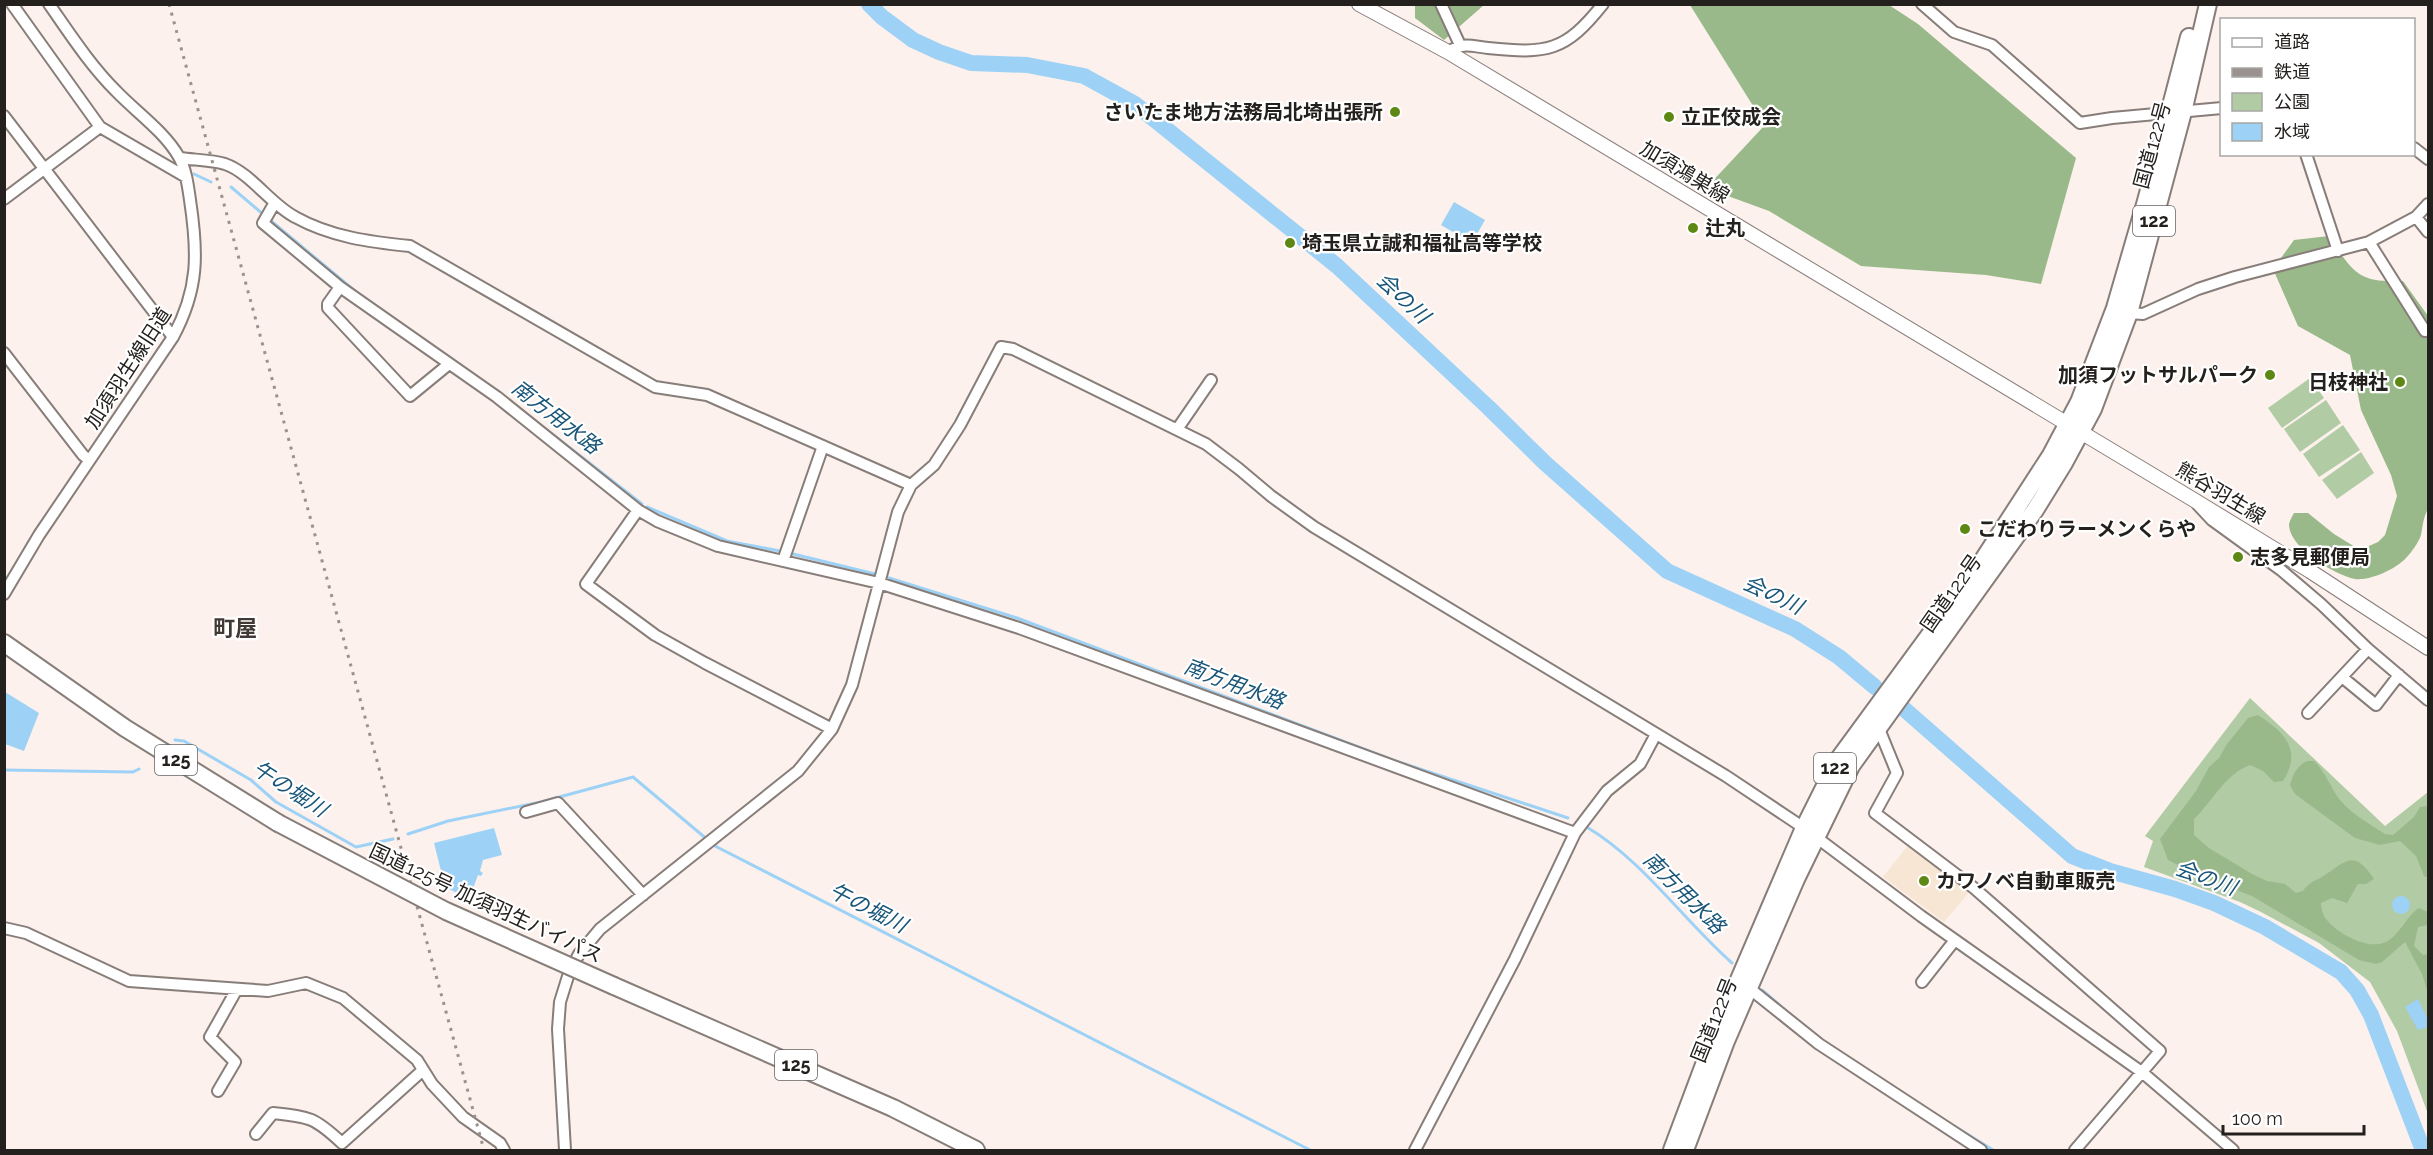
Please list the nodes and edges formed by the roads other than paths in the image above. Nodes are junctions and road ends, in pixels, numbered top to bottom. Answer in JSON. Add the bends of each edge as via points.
{"nodes":[{"id":1,"x":12,"y":4,"type":"edge"},
{"id":2,"x":49,"y":4,"type":"edge"},
{"id":3,"x":1359,"y":4,"type":"edge"},
{"id":4,"x":1441,"y":4,"type":"edge"},
{"id":5,"x":1603,"y":4,"type":"edge"},
{"id":6,"x":1922,"y":4,"type":"edge"},
{"id":7,"x":2207,"y":5,"type":"edge"},
{"id":8,"x":1454,"y":49,"type":"junction"},
{"id":9,"x":2220,"y":108,"type":"edge"},
{"id":10,"x":2176,"y":113,"type":"junction"},
{"id":11,"x":4,"y":116,"type":"edge"},
{"id":12,"x":100,"y":127,"type":"junction"},
{"id":13,"x":2415,"y":149,"type":"edge"},
{"id":14,"x":2307,"y":156,"type":"edge"},
{"id":15,"x":2428,"y":159,"type":"edge"},
{"id":16,"x":45,"y":168,"type":"junction"},
{"id":17,"x":183,"y":168,"type":"junction"},
{"id":18,"x":4,"y":199,"type":"edge"},
{"id":19,"x":274,"y":204,"type":"junction"},
{"id":20,"x":2428,"y":204,"type":"edge"},
{"id":21,"x":2416,"y":217,"type":"junction"},
{"id":22,"x":2428,"y":232,"type":"edge"},
{"id":23,"x":2369,"y":242,"type":"junction"},
{"id":24,"x":2338,"y":251,"type":"junction"},
{"id":25,"x":340,"y":287,"type":"junction"},
{"id":26,"x":2129,"y":313,"type":"junction"},
{"id":27,"x":2428,"y":330,"type":"edge"},
{"id":28,"x":173,"y":337,"type":"junction"},
{"id":29,"x":4,"y":353,"type":"edge"},
{"id":30,"x":449,"y":364,"type":"junction"},
{"id":31,"x":1211,"y":380,"type":"dead end"},
{"id":32,"x":1178,"y":428,"type":"junction"},
{"id":33,"x":2075,"y":428,"type":"junction"},
{"id":34,"x":823,"y":446,"type":"junction"},
{"id":35,"x":89,"y":460,"type":"junction"},
{"id":36,"x":911,"y":485,"type":"junction"},
{"id":37,"x":2194,"y":500,"type":"junction"},
{"id":38,"x":638,"y":510,"type":"junction"},
{"id":39,"x":783,"y":561,"type":"junction"},
{"id":40,"x":879,"y":583,"type":"junction"},
{"id":41,"x":4,"y":594,"type":"edge"},
{"id":42,"x":4,"y":644,"type":"edge"},
{"id":43,"x":2428,"y":648,"type":"edge"},
{"id":44,"x":2368,"y":649,"type":"junction"},
{"id":45,"x":2399,"y":675,"type":"junction"},
{"id":46,"x":2342,"y":677,"type":"junction"},
{"id":47,"x":2428,"y":700,"type":"edge"},
{"id":48,"x":2308,"y":713,"type":"dead end"},
{"id":49,"x":832,"y":729,"type":"junction"},
{"id":50,"x":1880,"y":729,"type":"junction"},
{"id":51,"x":1656,"y":734,"type":"junction"},
{"id":52,"x":526,"y":812,"type":"dead end"},
{"id":53,"x":1575,"y":833,"type":"junction"},
{"id":54,"x":1810,"y":833,"type":"junction"},
{"id":55,"x":643,"y":895,"type":"junction"},
{"id":56,"x":4,"y":928,"type":"edge"},
{"id":57,"x":1955,"y":940,"type":"junction"},
{"id":58,"x":1922,"y":982,"type":"dead end"},
{"id":59,"x":1749,"y":988,"type":"junction"},
{"id":60,"x":237,"y":989,"type":"junction"},
{"id":61,"x":423,"y":1070,"type":"junction"},
{"id":62,"x":2143,"y":1073,"type":"junction"},
{"id":63,"x":218,"y":1091,"type":"dead end"},
{"id":64,"x":256,"y":1134,"type":"dead end"},
{"id":65,"x":504,"y":1150,"type":"edge"},
{"id":66,"x":565,"y":1150,"type":"edge"},
{"id":67,"x":976,"y":1150,"type":"edge"},
{"id":68,"x":1415,"y":1150,"type":"edge"},
{"id":69,"x":1672,"y":1150,"type":"edge"},
{"id":70,"x":1685,"y":1150,"type":"edge"},
{"id":71,"x":1981,"y":1150,"type":"edge"},
{"id":72,"x":2074,"y":1150,"type":"edge"},
{"id":73,"x":2234,"y":1150,"type":"edge"}],
"edges":[{"from":1,"to":12,"type":"street"},
{"from":2,"to":17,"type":"street","via":[[115,90],[170,145]]},
{"from":3,"to":8,"type":"main road","name":"加須鴻巣線"},
{"from":4,"to":8,"type":"street"},
{"from":5,"to":8,"type":"street","via":[[1571,38],[1547,50]]},
{"from":6,"to":10,"type":"street","via":[[1954,32],[1992,45],[2080,123]]},
{"from":7,"to":10,"type":"highway","name":"国道122号","number":"122"},
{"from":8,"to":33,"type":"main road","name":"加須鴻巣線"},
{"from":9,"to":10,"type":"street"},
{"from":10,"to":26,"type":"highway","name":"国道122号","number":"122"},
{"from":10,"to":33,"type":"highway","name":"国道122号","number":"122"},
{"from":11,"to":16,"type":"street"},
{"from":12,"to":16,"type":"street"},
{"from":12,"to":17,"type":"street"},
{"from":13,"to":15,"type":"street"},
{"from":14,"to":24,"type":"street"},
{"from":16,"to":18,"type":"street"},
{"from":16,"to":28,"type":"street"},
{"from":17,"to":19,"type":"street","via":[[224,164],[239,171]]},
{"from":17,"to":28,"type":"street","name":"加須羽生線旧道","via":[[194,228],[195,273],[189,305]]},
{"from":19,"to":25,"type":"street","via":[[264,223]]},
{"from":19,"to":34,"type":"street","via":[[329,233],[410,246],[655,387],[707,395]]},
{"from":20,"to":21,"type":"street"},
{"from":21,"to":22,"type":"street"},
{"from":21,"to":23,"type":"street"},
{"from":23,"to":24,"type":"street"},
{"from":23,"to":27,"type":"street","via":[[2425,331]]},
{"from":24,"to":26,"type":"street","via":[[2235,277],[2143,314]]},
{"from":25,"to":30,"type":"street"},
{"from":25,"to":30,"type":"street","via":[[328,308],[410,396]]},
{"from":26,"to":33,"type":"highway","name":"国道122号","number":"122","via":[[2106,379]]},
{"from":28,"to":35,"type":"street","name":"加須羽生線旧道"},
{"from":29,"to":35,"type":"street"},
{"from":30,"to":38,"type":"street","via":[[497,397]]},
{"from":31,"to":32,"type":"street"},
{"from":32,"to":36,"type":"street","via":[[1013,348],[1001,346],[941,455]]},
{"from":32,"to":51,"type":"street","via":[[1239,468],[1314,527]]},
{"from":33,"to":37,"type":"main road","name":"熊谷羽生線"},
{"from":33,"to":50,"type":"highway","name":"国道122号","number":"122","via":[[2035,510]]},
{"from":33,"to":54,"type":"highway","name":"国道122号","number":"122","via":[[2051,455],[1970,580],[1838,760]]},
{"from":34,"to":36,"type":"street"},
{"from":34,"to":39,"type":"street"},
{"from":35,"to":41,"type":"street","name":"加須羽生線旧道"},
{"from":36,"to":40,"type":"street","via":[[898,512]]},
{"from":37,"to":43,"type":"main road","name":"熊谷羽生線"},
{"from":37,"to":44,"type":"street","via":[[2212,520],[2282,570]]},
{"from":38,"to":39,"type":"street","via":[[718,546]]},
{"from":38,"to":49,"type":"street","via":[[586,584],[656,635]]},
{"from":39,"to":40,"type":"street"},
{"from":40,"to":49,"type":"street","via":[[852,685]]},
{"from":40,"to":53,"type":"street","via":[[1019,628]]},
{"from":42,"to":67,"type":"highway","name":"国道125号 加須羽生バイパス","number":"125","bridge":true,"via":[[125,728],[278,823],[446,911],[893,1108]]},
{"from":44,"to":45,"type":"street"},
{"from":44,"to":46,"type":"street"},
{"from":45,"to":46,"type":"street","via":[[2376,705]]},
{"from":45,"to":47,"type":"street"},
{"from":46,"to":48,"type":"street"},
{"from":49,"to":55,"type":"street","via":[[798,771]]},
{"from":50,"to":54,"type":"highway","name":"国道122号","number":"122","via":[[1851,766]]},
{"from":50,"to":62,"type":"street","via":[[1897,773],[1875,813],[1974,888],[2160,1051]]},
{"from":51,"to":53,"type":"street","via":[[1640,764],[1607,791]]},
{"from":51,"to":54,"type":"street"},
{"from":52,"to":55,"type":"street","via":[[558,803]]},
{"from":53,"to":68,"type":"street","via":[[1515,959]]},
{"from":54,"to":57,"type":"street"},
{"from":54,"to":59,"type":"highway","name":"国道122号","number":"122"},
{"from":54,"to":69,"type":"highway","name":"国道122号","number":"122","via":[[1714,1038]]},
{"from":55,"to":66,"type":"street","via":[[590,940],[564,987],[558,1029]]},
{"from":56,"to":60,"type":"street","via":[[26,933],[129,981]]},
{"from":57,"to":58,"type":"street"},
{"from":57,"to":62,"type":"street"},
{"from":59,"to":70,"type":"highway","name":"国道122号","number":"122"},
{"from":59,"to":71,"type":"street","via":[[1819,1044]]},
{"from":60,"to":61,"type":"street","via":[[268,991],[306,983],[343,998],[417,1060]]},
{"from":60,"to":63,"type":"street","via":[[210,1037],[235,1062]]},
{"from":61,"to":64,"type":"street","via":[[342,1143],[306,1116],[273,1113]]},
{"from":61,"to":65,"type":"street","via":[[463,1117]]},
{"from":62,"to":72,"type":"street"},
{"from":62,"to":73,"type":"street"}]}
